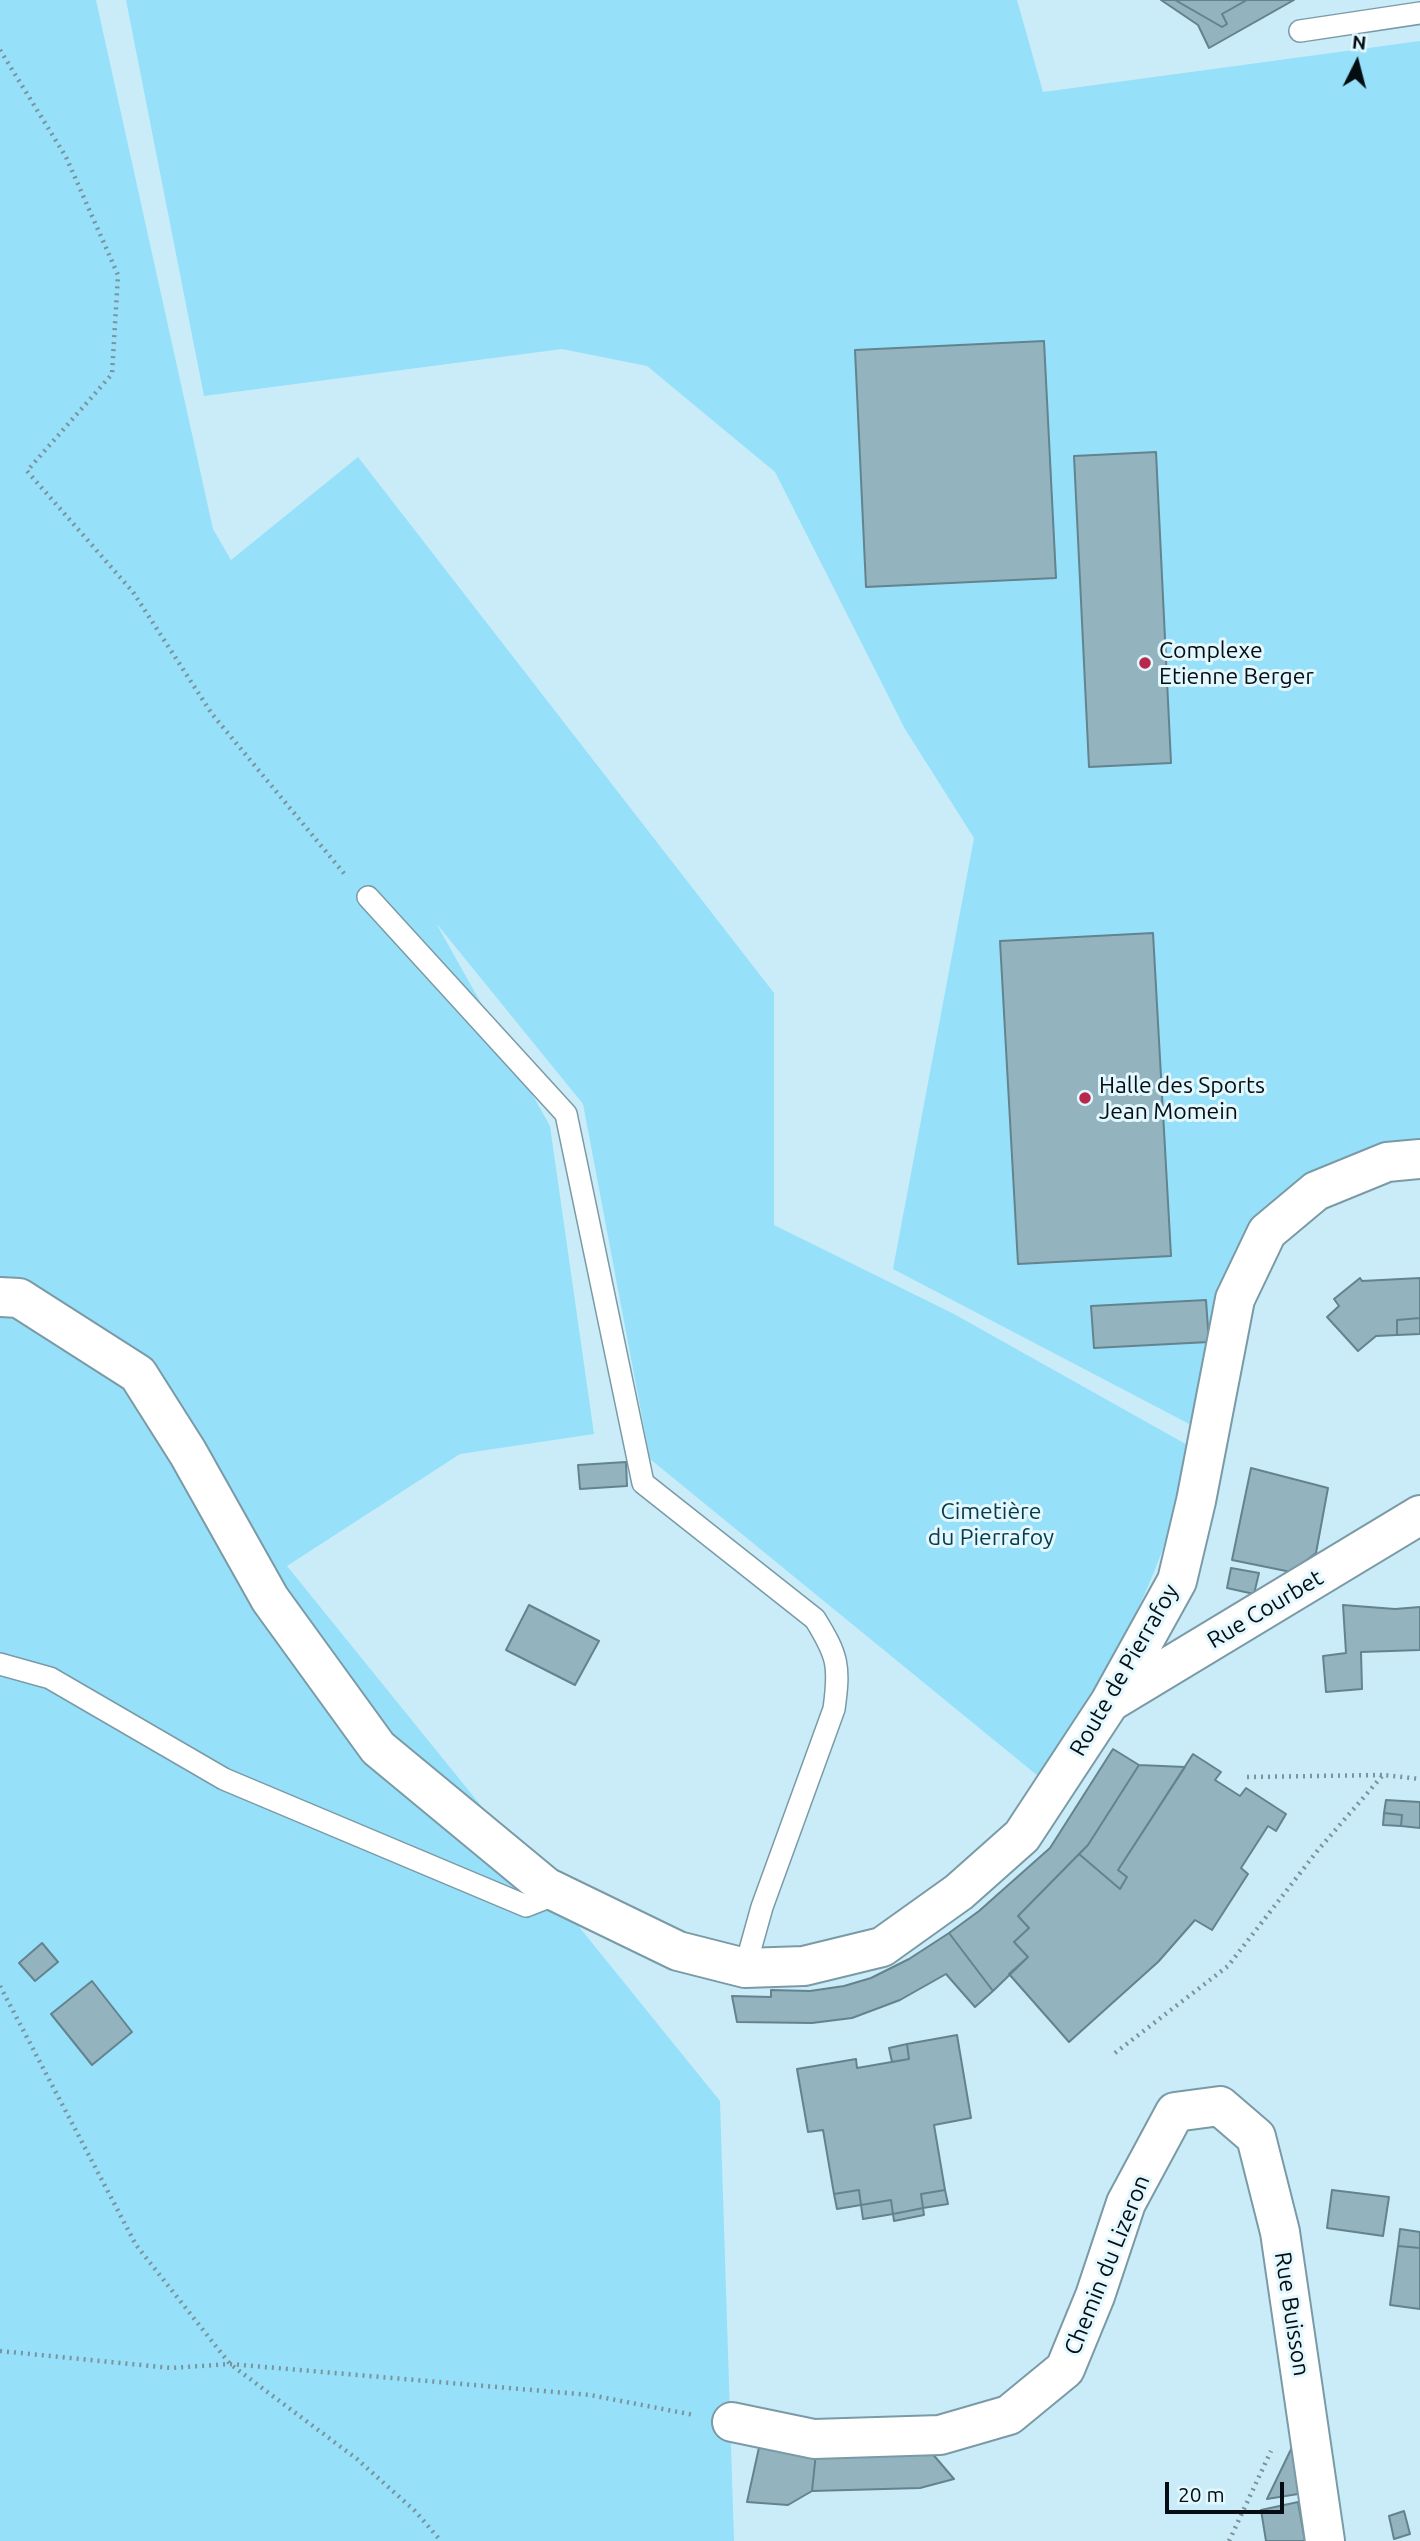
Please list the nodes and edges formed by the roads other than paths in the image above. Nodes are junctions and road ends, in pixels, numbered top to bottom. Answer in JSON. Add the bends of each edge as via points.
{"nodes":[{"id":1,"x":1420,"y":13,"type":"edge"},
{"id":2,"x":1300,"y":32,"type":"dead end"},
{"id":3,"x":368,"y":897,"type":"road end"},
{"id":4,"x":1420,"y":1159,"type":"edge"},
{"id":5,"x":0,"y":1297,"type":"edge"},
{"id":6,"x":1420,"y":1515,"type":"edge"},
{"id":7,"x":0,"y":1664,"type":"edge"},
{"id":8,"x":1110,"y":1702,"type":"junction"},
{"id":9,"x":559,"y":1893,"type":"junction"},
{"id":10,"x":744,"y":1968,"type":"junction"},
{"id":11,"x":1220,"y":2106,"type":"joint"},
{"id":12,"x":732,"y":2422,"type":"road end"},
{"id":13,"x":1325,"y":2541,"type":"edge"}],
"edges":[{"from":1,"to":2,"type":"lane"},
{"from":3,"to":10,"type":"lane","via":[[566,1114],[643,1483],[815,1619],[832,1647],[838,1678],[834,1709]]},
{"from":4,"to":8,"type":"street","name":"Route de Pierrafoy","via":[[1387,1162],[1316,1191],[1267,1231],[1235,1299],[1177,1581]]},
{"from":5,"to":9,"type":"street","name":"Route de Pierrafoy","via":[[19,1298],[138,1374],[270,1599],[378,1748]]},
{"from":6,"to":8,"type":"street","name":"Rue Courbet"},
{"from":7,"to":9,"type":"lane","via":[[50,1678],[224,1779],[526,1906]]},
{"from":8,"to":10,"type":"street","name":"Route de Pierrafoy","via":[[1021,1836],[960,1892],[882,1947],[804,1966]]},
{"from":9,"to":10,"type":"street","name":"Route de Pierrafoy","via":[[678,1951]]},
{"from":11,"to":12,"type":"street","name":"Chemin du Lizeron","via":[[1175,2112],[1126,2203],[1065,2369],[1009,2415],[940,2435],[814,2439]]},
{"from":11,"to":13,"type":"street","name":"Rue Buisson","via":[[1256,2137],[1280,2232]]}]}
